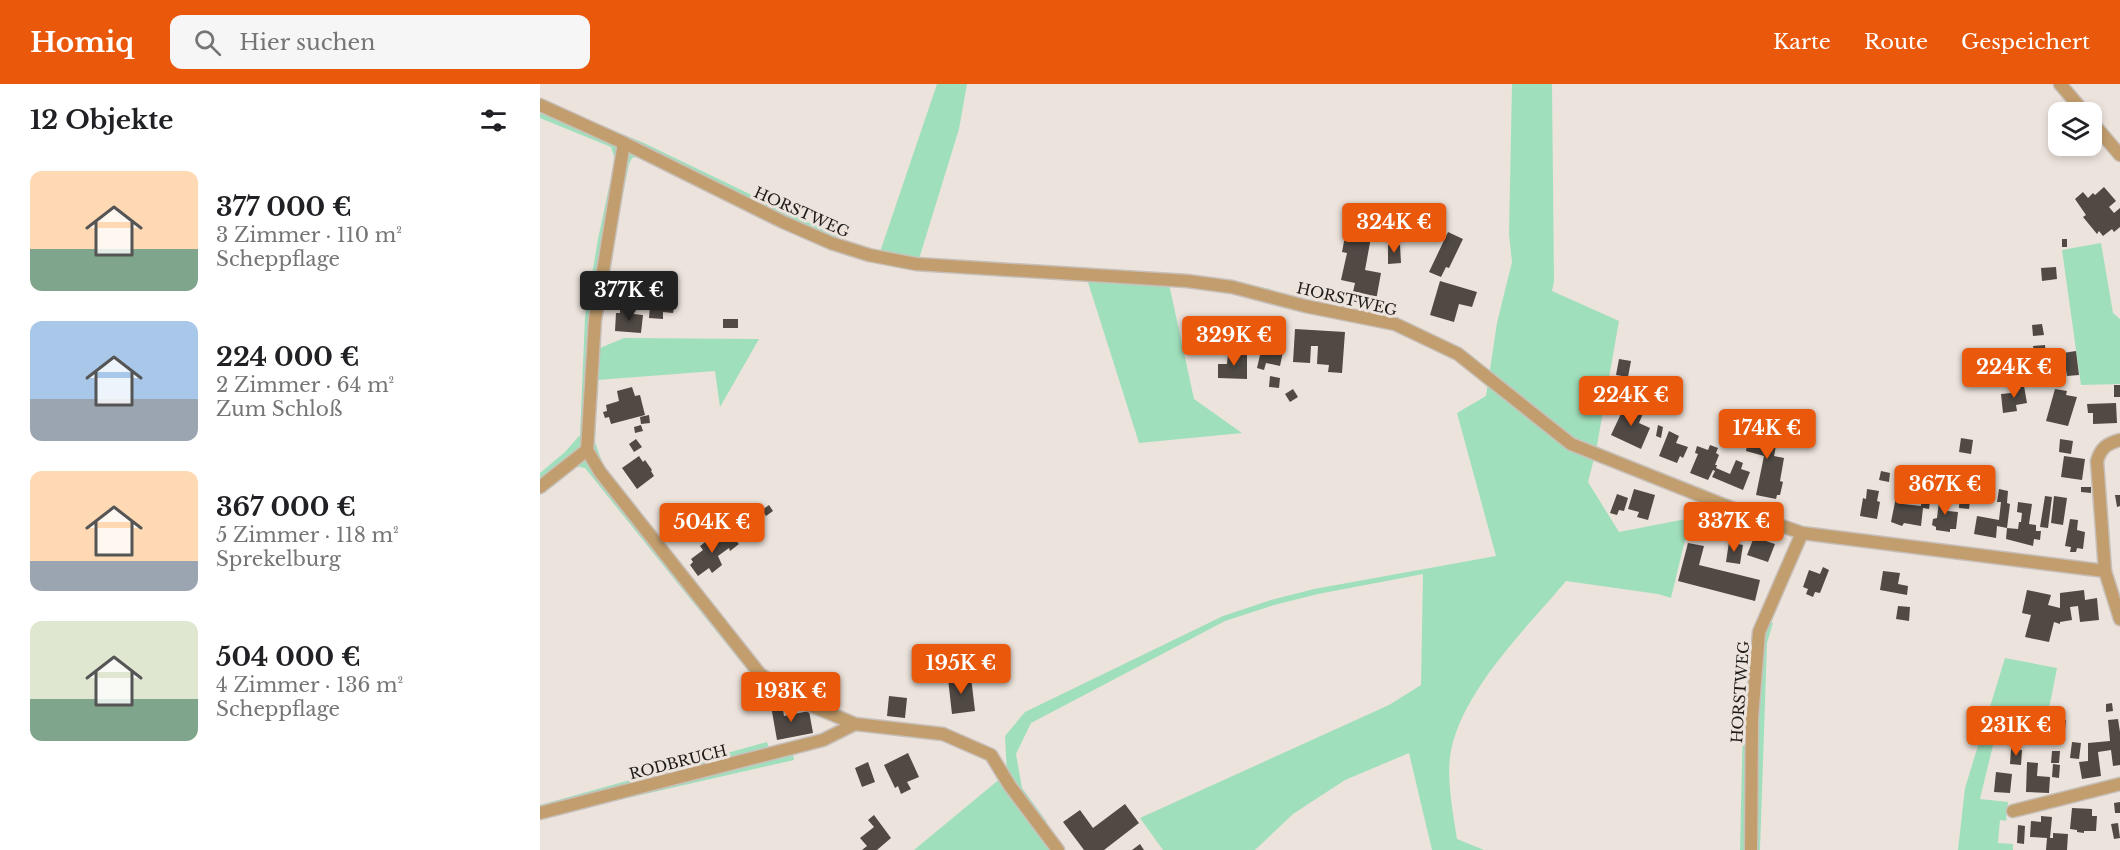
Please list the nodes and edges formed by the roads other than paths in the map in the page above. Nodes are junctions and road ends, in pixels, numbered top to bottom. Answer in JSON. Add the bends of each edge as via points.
{"nodes":[{"id":1,"x":2060,"y":84,"type":"edge"},
{"id":2,"x":2075,"y":102,"type":"edge"},
{"id":3,"x":540,"y":105,"type":"edge"},
{"id":4,"x":2102,"y":134,"type":"edge"},
{"id":5,"x":624,"y":143,"type":"junction"},
{"id":6,"x":2120,"y":155,"type":"edge"},
{"id":7,"x":2120,"y":440,"type":"edge"},
{"id":8,"x":587,"y":450,"type":"junction"},
{"id":9,"x":540,"y":487,"type":"edge"},
{"id":10,"x":1802,"y":533,"type":"junction"},
{"id":11,"x":2105,"y":571,"type":"junction"},
{"id":12,"x":2120,"y":619,"type":"edge"},
{"id":13,"x":835,"y":716,"type":"junction"},
{"id":14,"x":855,"y":724,"type":"junction"},
{"id":15,"x":838,"y":734,"type":"junction"},
{"id":16,"x":2120,"y":784,"type":"edge"},
{"id":17,"x":2013,"y":811,"type":"dead end"},
{"id":18,"x":540,"y":813,"type":"edge"},
{"id":19,"x":1058,"y":850,"type":"edge"},
{"id":20,"x":1751,"y":850,"type":"edge"}],
"edges":[{"from":1,"to":2,"type":"street"},
{"from":3,"to":5,"type":"street","name":"HORSTWEG"},
{"from":4,"to":6,"type":"street"},
{"from":5,"to":8,"type":"street","via":[[595,320]]},
{"from":5,"to":10,"type":"street","name":"HORSTWEG","via":[[783,222],[869,255],[916,264],[1210,284],[1395,324],[1458,354],[1571,444]]},
{"from":7,"to":11,"type":"street","via":[[2101,450],[2097,461]]},
{"from":8,"to":9,"type":"street"},
{"from":8,"to":13,"type":"street","via":[[600,472],[760,674],[798,700]]},
{"from":10,"to":11,"type":"street"},
{"from":10,"to":20,"type":"street","name":"HORSTWEG","via":[[1759,632],[1752,718]]},
{"from":11,"to":12,"type":"street"},
{"from":13,"to":14,"type":"street"},
{"from":13,"to":15,"type":"street"},
{"from":14,"to":15,"type":"street","name":"RODBRUCH"},
{"from":14,"to":19,"type":"street","via":[[943,734],[991,755]]},
{"from":15,"to":18,"type":"street","name":"RODBRUCH"},
{"from":16,"to":17,"type":"street"}]}
